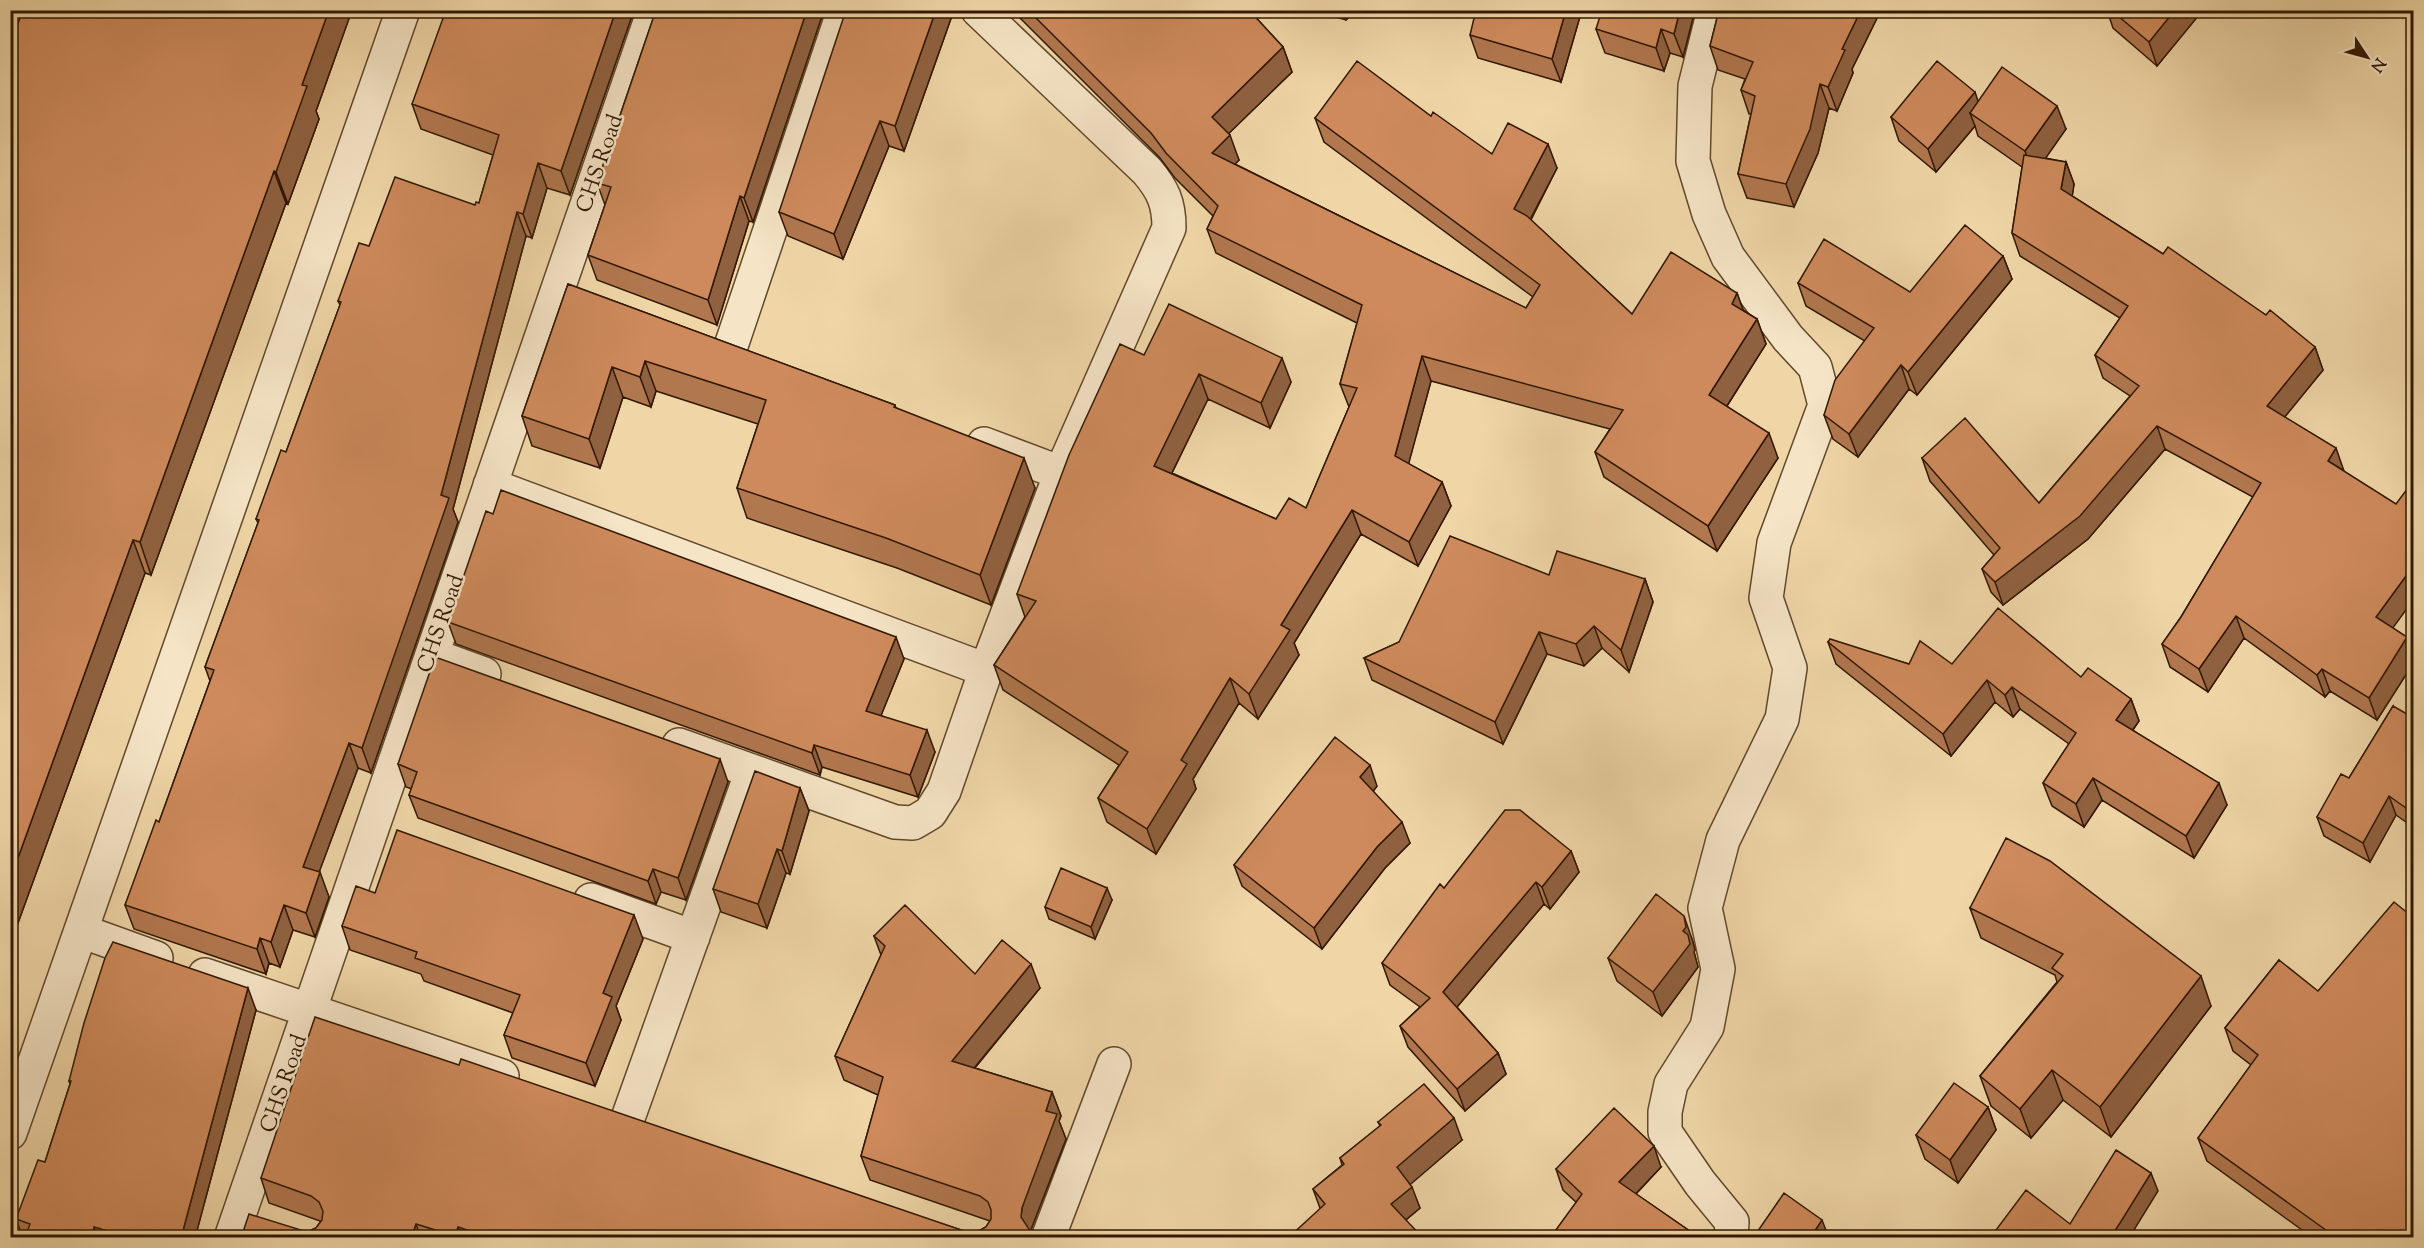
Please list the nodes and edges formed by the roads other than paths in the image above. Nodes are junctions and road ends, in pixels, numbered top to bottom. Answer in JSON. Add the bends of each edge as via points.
{"nodes":[{"id":1,"x":404,"y":10,"type":"edge"},
{"id":2,"x":654,"y":10,"type":"edge"},
{"id":3,"x":844,"y":10,"type":"edge"},
{"id":4,"x":978,"y":10,"type":"edge"},
{"id":5,"x":1714,"y":10,"type":"edge"},
{"id":6,"x":559,"y":286,"type":"junction"},
{"id":7,"x":591,"y":298,"type":"edge"},
{"id":8,"x":698,"y":337,"type":"edge"},
{"id":9,"x":730,"y":349,"type":"junction"},
{"id":10,"x":763,"y":362,"type":"edge"},
{"id":11,"x":950,"y":432,"type":"edge"},
{"id":12,"x":1061,"y":473,"type":"junction"},
{"id":13,"x":490,"y":485,"type":"junction"},
{"id":14,"x":432,"y":655,"type":"junction"},
{"id":15,"x":986,"y":670,"type":"junction"},
{"id":16,"x":509,"y":683,"type":"edge"},
{"id":17,"x":652,"y":735,"type":"edge"},
{"id":18,"x":752,"y":771,"type":"junction"},
{"id":19,"x":374,"y":822,"type":"junction"},
{"id":20,"x":407,"y":834,"type":"edge"},
{"id":21,"x":561,"y":889,"type":"edge"},
{"id":22,"x":81,"y":932,"type":"junction"},
{"id":23,"x":693,"y":937,"type":"junction"},
{"id":24,"x":310,"y":1011,"type":"junction"},
{"id":25,"x":1114,"y":1064,"type":"dead end"},
{"id":26,"x":533,"y":1086,"type":"edge"},
{"id":27,"x":596,"y":1107,"type":"edge"},
{"id":28,"x":628,"y":1118,"type":"junction"},
{"id":29,"x":662,"y":1130,"type":"edge"},
{"id":30,"x":10,"y":1133,"type":"edge"},
{"id":31,"x":271,"y":1223,"type":"edge"},
{"id":32,"x":236,"y":1225,"type":"edge"},
{"id":33,"x":1048,"y":1238,"type":"edge"},
{"id":34,"x":1731,"y":1238,"type":"edge"}],
"edges":[{"from":1,"to":22,"type":"street"},
{"from":2,"to":6,"type":"street","name":"CHS Road"},
{"from":3,"to":9,"type":"street"},
{"from":4,"to":12,"type":"street","via":[[1147,171],[1162,189],[1169,206],[1169,228]]},
{"from":5,"to":34,"type":"street","via":[[1695,86],[1693,161],[1709,214],[1728,257],[1788,338],[1815,367],[1825,405],[1774,543],[1766,598],[1790,669],[1782,719],[1723,840],[1705,908],[1718,969],[1707,1027],[1671,1084],[1665,1112],[1665,1132],[1731,1222]]},
{"from":6,"to":7,"type":"street"},
{"from":6,"to":13,"type":"street","name":"CHS Road"},
{"from":8,"to":9,"type":"street"},
{"from":9,"to":10,"type":"street"},
{"from":11,"to":12,"type":"street"},
{"from":12,"to":15,"type":"street"},
{"from":13,"to":14,"type":"street","name":"CHS Road"},
{"from":13,"to":15,"type":"street"},
{"from":14,"to":16,"type":"street"},
{"from":14,"to":19,"type":"street","name":"CHS Road"},
{"from":15,"to":18,"type":"street","via":[[944,790],[930,813],[913,823],[896,822]]},
{"from":17,"to":18,"type":"street"},
{"from":18,"to":23,"type":"street"},
{"from":19,"to":20,"type":"street"},
{"from":19,"to":24,"type":"street","name":"CHS Road"},
{"from":21,"to":23,"type":"street"},
{"from":22,"to":24,"type":"street"},
{"from":22,"to":30,"type":"street"},
{"from":23,"to":28,"type":"street"},
{"from":24,"to":26,"type":"street"},
{"from":24,"to":32,"type":"street","name":"CHS Road"},
{"from":25,"to":33,"type":"street"},
{"from":27,"to":28,"type":"street"},
{"from":28,"to":29,"type":"street"},
{"from":31,"to":32,"type":"street"}]}
